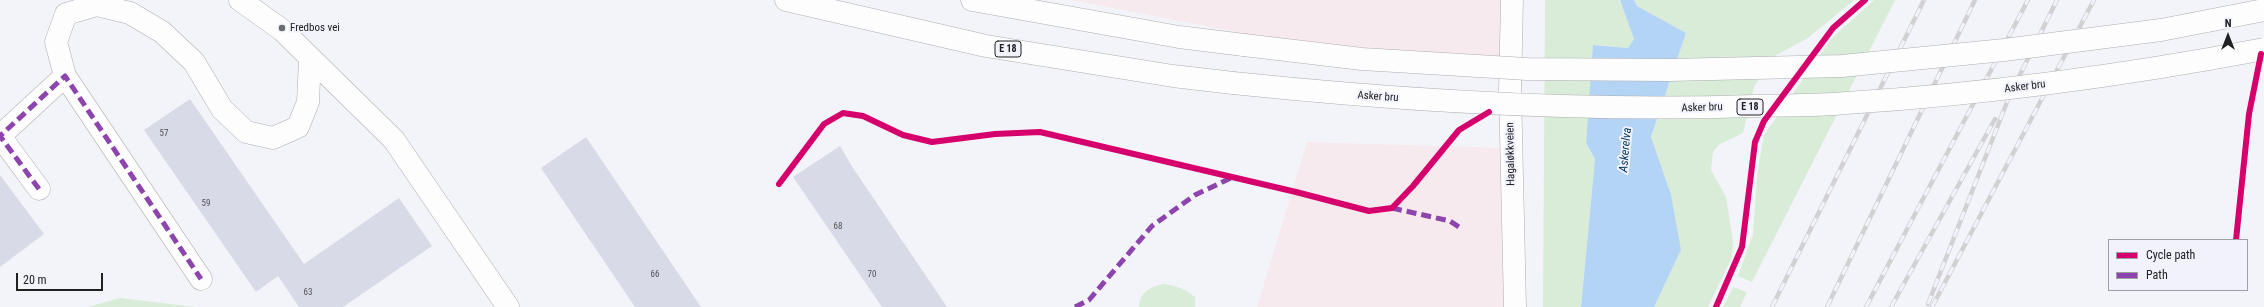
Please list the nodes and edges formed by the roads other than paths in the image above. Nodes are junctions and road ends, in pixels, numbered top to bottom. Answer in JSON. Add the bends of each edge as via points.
{"nodes":[{"id":1,"x":240,"y":0,"type":"edge"},
{"id":2,"x":786,"y":0,"type":"edge"},
{"id":3,"x":972,"y":0,"type":"edge"},
{"id":4,"x":1512,"y":0,"type":"edge"},
{"id":5,"x":2264,"y":10,"type":"edge"},
{"id":6,"x":2264,"y":49,"type":"edge"},
{"id":7,"x":310,"y":59,"type":"junction"},
{"id":8,"x":65,"y":76,"type":"junction"},
{"id":9,"x":0,"y":136,"type":"edge"},
{"id":10,"x":39,"y":189,"type":"dead end"},
{"id":11,"x":201,"y":279,"type":"dead end"},
{"id":12,"x":508,"y":307,"type":"edge"},
{"id":13,"x":1515,"y":307,"type":"edge"}],
"edges":[{"from":1,"to":7,"type":"main road","via":[[282,30]]},
{"from":2,"to":6,"type":"main road","name":"Asker bru","number":"E 18","bridge":true,"via":[[986,46],[1173,76],[1355,96],[1526,107],[1668,109],[1844,104],[2008,90],[2165,68]]},
{"from":3,"to":5,"type":"main road","bridge":true,"via":[[1179,37],[1362,59],[1527,69],[1669,70],[1834,66],[2004,50],[2138,33]]},
{"from":4,"to":13,"type":"main road","name":"Hagaløkkveien","via":[[1510,89]]},
{"from":7,"to":8,"type":"main road","via":[[308,102],[298,127],[273,138],[246,132],[222,110],[194,62],[162,32],[130,13],[97,5],[66,14],[56,42]]},
{"from":7,"to":12,"type":"main road","via":[[394,140]]},
{"from":8,"to":9,"type":"main road"},
{"from":8,"to":11,"type":"main road"},
{"from":9,"to":10,"type":"main road"}]}
